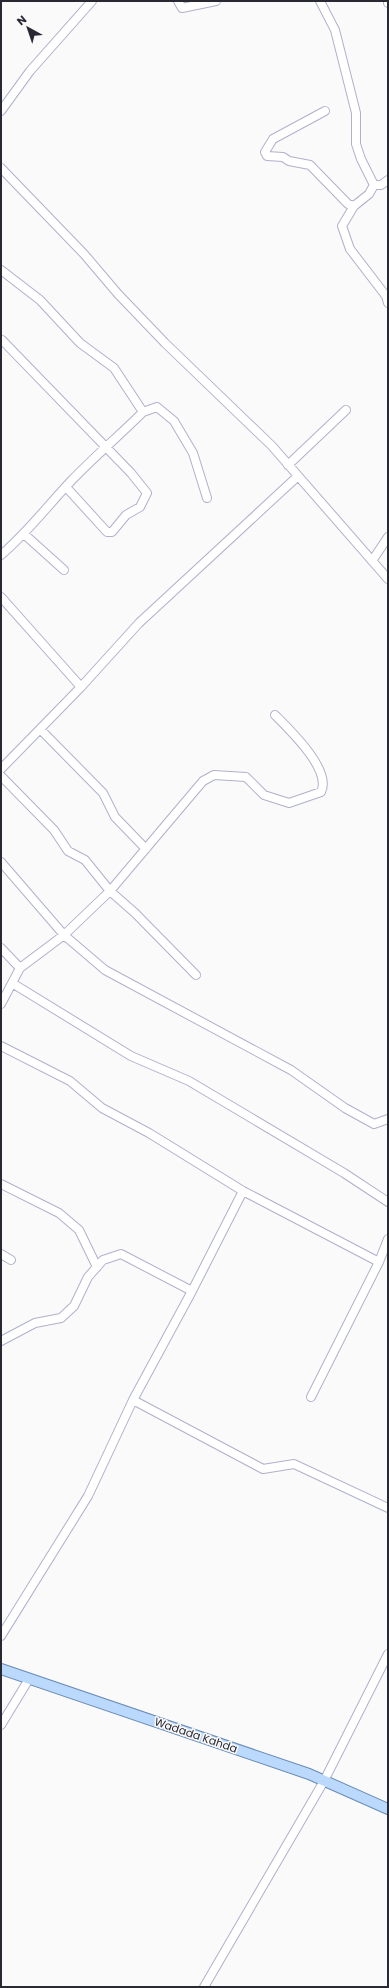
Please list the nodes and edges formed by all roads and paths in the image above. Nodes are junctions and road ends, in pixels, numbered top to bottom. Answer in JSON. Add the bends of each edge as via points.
{"nodes":[{"id":1,"x":92,"y":1,"type":"edge"},
{"id":2,"x":178,"y":1,"type":"edge"},
{"id":3,"x":216,"y":1,"type":"edge"},
{"id":4,"x":320,"y":1,"type":"edge"},
{"id":5,"x":1,"y":111,"type":"edge"},
{"id":6,"x":325,"y":111,"type":"dead end"},
{"id":7,"x":1,"y":168,"type":"edge"},
{"id":8,"x":388,"y":180,"type":"edge"},
{"id":9,"x":374,"y":185,"type":"junction"},
{"id":10,"x":354,"y":206,"type":"junction"},
{"id":11,"x":1,"y":270,"type":"edge"},
{"id":12,"x":388,"y":303,"type":"edge"},
{"id":13,"x":2,"y":340,"type":"dead end"},
{"id":14,"x":346,"y":410,"type":"dead end"},
{"id":15,"x":144,"y":412,"type":"junction"},
{"id":16,"x":107,"y":448,"type":"junction"},
{"id":17,"x":288,"y":466,"type":"junction"},
{"id":18,"x":298,"y":476,"type":"junction"},
{"id":19,"x":66,"y":488,"type":"junction"},
{"id":20,"x":207,"y":498,"type":"dead end"},
{"id":21,"x":24,"y":534,"type":"junction"},
{"id":22,"x":388,"y":538,"type":"edge"},
{"id":23,"x":1,"y":555,"type":"edge"},
{"id":24,"x":372,"y":561,"type":"junction"},
{"id":25,"x":64,"y":570,"type":"dead end"},
{"id":26,"x":388,"y":579,"type":"edge"},
{"id":27,"x":1,"y":597,"type":"edge"},
{"id":28,"x":81,"y":687,"type":"junction"},
{"id":29,"x":275,"y":715,"type":"dead end"},
{"id":30,"x":40,"y":729,"type":"junction"},
{"id":31,"x":1,"y":768,"type":"edge"},
{"id":32,"x":1,"y":776,"type":"edge"},
{"id":33,"x":146,"y":849,"type":"junction"},
{"id":34,"x":1,"y":862,"type":"edge"},
{"id":35,"x":110,"y":891,"type":"junction"},
{"id":36,"x":64,"y":935,"type":"junction"},
{"id":37,"x":1,"y":948,"type":"edge"},
{"id":38,"x":20,"y":968,"type":"junction"},
{"id":39,"x":196,"y":975,"type":"dead end"},
{"id":40,"x":12,"y":983,"type":"junction"},
{"id":41,"x":1,"y":1004,"type":"edge"},
{"id":42,"x":1,"y":1046,"type":"edge"},
{"id":43,"x":388,"y":1119,"type":"edge"},
{"id":44,"x":1,"y":1184,"type":"edge"},
{"id":45,"x":243,"y":1191,"type":"junction"},
{"id":46,"x":388,"y":1202,"type":"edge"},
{"id":47,"x":388,"y":1239,"type":"edge"},
{"id":48,"x":1,"y":1254,"type":"edge"},
{"id":49,"x":12,"y":1260,"type":"dead end"},
{"id":50,"x":379,"y":1262,"type":"junction"},
{"id":51,"x":97,"y":1267,"type":"junction"},
{"id":52,"x":192,"y":1291,"type":"junction"},
{"id":53,"x":1,"y":1341,"type":"edge"},
{"id":54,"x":311,"y":1397,"type":"dead end"},
{"id":55,"x":133,"y":1400,"type":"junction"},
{"id":56,"x":388,"y":1508,"type":"edge"},
{"id":57,"x":1,"y":1636,"type":"edge"},
{"id":58,"x":388,"y":1654,"type":"edge"},
{"id":59,"x":1,"y":1669,"type":"edge"},
{"id":60,"x":30,"y":1679,"type":"junction"},
{"id":61,"x":1,"y":1725,"type":"edge"},
{"id":62,"x":324,"y":1781,"type":"junction"},
{"id":63,"x":388,"y":1809,"type":"edge"},
{"id":64,"x":204,"y":1987,"type":"edge"}],
"edges":[{"from":1,"to":5,"type":"street","via":[[30,71]]},
{"from":2,"to":3,"type":"street","via":[[182,8]]},
{"from":4,"to":9,"type":"street","via":[[335,30],[356,113],[356,144]]},
{"from":6,"to":10,"type":"street","via":[[273,140],[265,152],[267,156],[283,157],[289,161],[310,165],[348,204]]},
{"from":7,"to":17,"type":"street","via":[[165,343],[272,446]]},
{"from":8,"to":9,"type":"street","via":[[380,185]]},
{"from":9,"to":10,"type":"street","via":[[369,194]]},
{"from":10,"to":12,"type":"street","via":[[342,226],[350,249],[386,296]]},
{"from":11,"to":15,"type":"street","via":[[40,300],[80,343],[114,368]]},
{"from":13,"to":16,"type":"street"},
{"from":14,"to":17,"type":"street"},
{"from":15,"to":16,"type":"street"},
{"from":15,"to":20,"type":"street","via":[[157,407],[174,421],[193,454]]},
{"from":16,"to":19,"type":"street"},
{"from":16,"to":19,"type":"street","via":[[147,494],[140,507],[126,515],[112,532],[107,532]]},
{"from":17,"to":18,"type":"street"},
{"from":18,"to":24,"type":"street"},
{"from":18,"to":28,"type":"street","via":[[139,623]]},
{"from":19,"to":21,"type":"street"},
{"from":21,"to":23,"type":"street"},
{"from":21,"to":25,"type":"street"},
{"from":22,"to":24,"type":"street"},
{"from":24,"to":26,"type":"street"},
{"from":27,"to":28,"type":"street"},
{"from":28,"to":30,"type":"street"},
{"from":29,"to":33,"type":"street","via":[[305,745],[323,778],[325,785],[321,792],[289,803],[264,795],[246,777],[214,775],[203,782]]},
{"from":30,"to":31,"type":"street"},
{"from":30,"to":33,"type":"street","via":[[102,793],[116,817]]},
{"from":32,"to":35,"type":"street","via":[[54,830],[68,851],[85,860]]},
{"from":33,"to":35,"type":"street"},
{"from":34,"to":36,"type":"street"},
{"from":35,"to":36,"type":"street"},
{"from":35,"to":39,"type":"street"},
{"from":36,"to":38,"type":"street"},
{"from":36,"to":43,"type":"street","via":[[105,970],[291,1070],[345,1108],[374,1124]]},
{"from":37,"to":38,"type":"street"},
{"from":38,"to":40,"type":"street"},
{"from":40,"to":41,"type":"street"},
{"from":40,"to":46,"type":"street","via":[[130,1056],[189,1081]]},
{"from":42,"to":45,"type":"street","via":[[70,1081],[102,1108],[150,1133]]},
{"from":44,"to":51,"type":"street","via":[[59,1213],[79,1230]]},
{"from":45,"to":50,"type":"street"},
{"from":45,"to":52,"type":"street"},
{"from":47,"to":50,"type":"street"},
{"from":48,"to":49,"type":"street"},
{"from":50,"to":54,"type":"street"},
{"from":51,"to":52,"type":"street","via":[[103,1260],[121,1254]]},
{"from":51,"to":53,"type":"street","via":[[88,1277],[74,1306],[61,1318],[35,1323]]},
{"from":52,"to":55,"type":"street"},
{"from":55,"to":56,"type":"street","via":[[263,1469],[294,1464]]},
{"from":55,"to":57,"type":"street","via":[[88,1496]]},
{"from":58,"to":62,"type":"street"},
{"from":59,"to":60,"type":"main road","name":"Wadada Kahda"},
{"from":60,"to":61,"type":"street"},
{"from":60,"to":62,"type":"main road","name":"Wadada Kahda"},
{"from":62,"to":63,"type":"main road","name":"Wadada Kahda"},
{"from":62,"to":64,"type":"street"}]}
